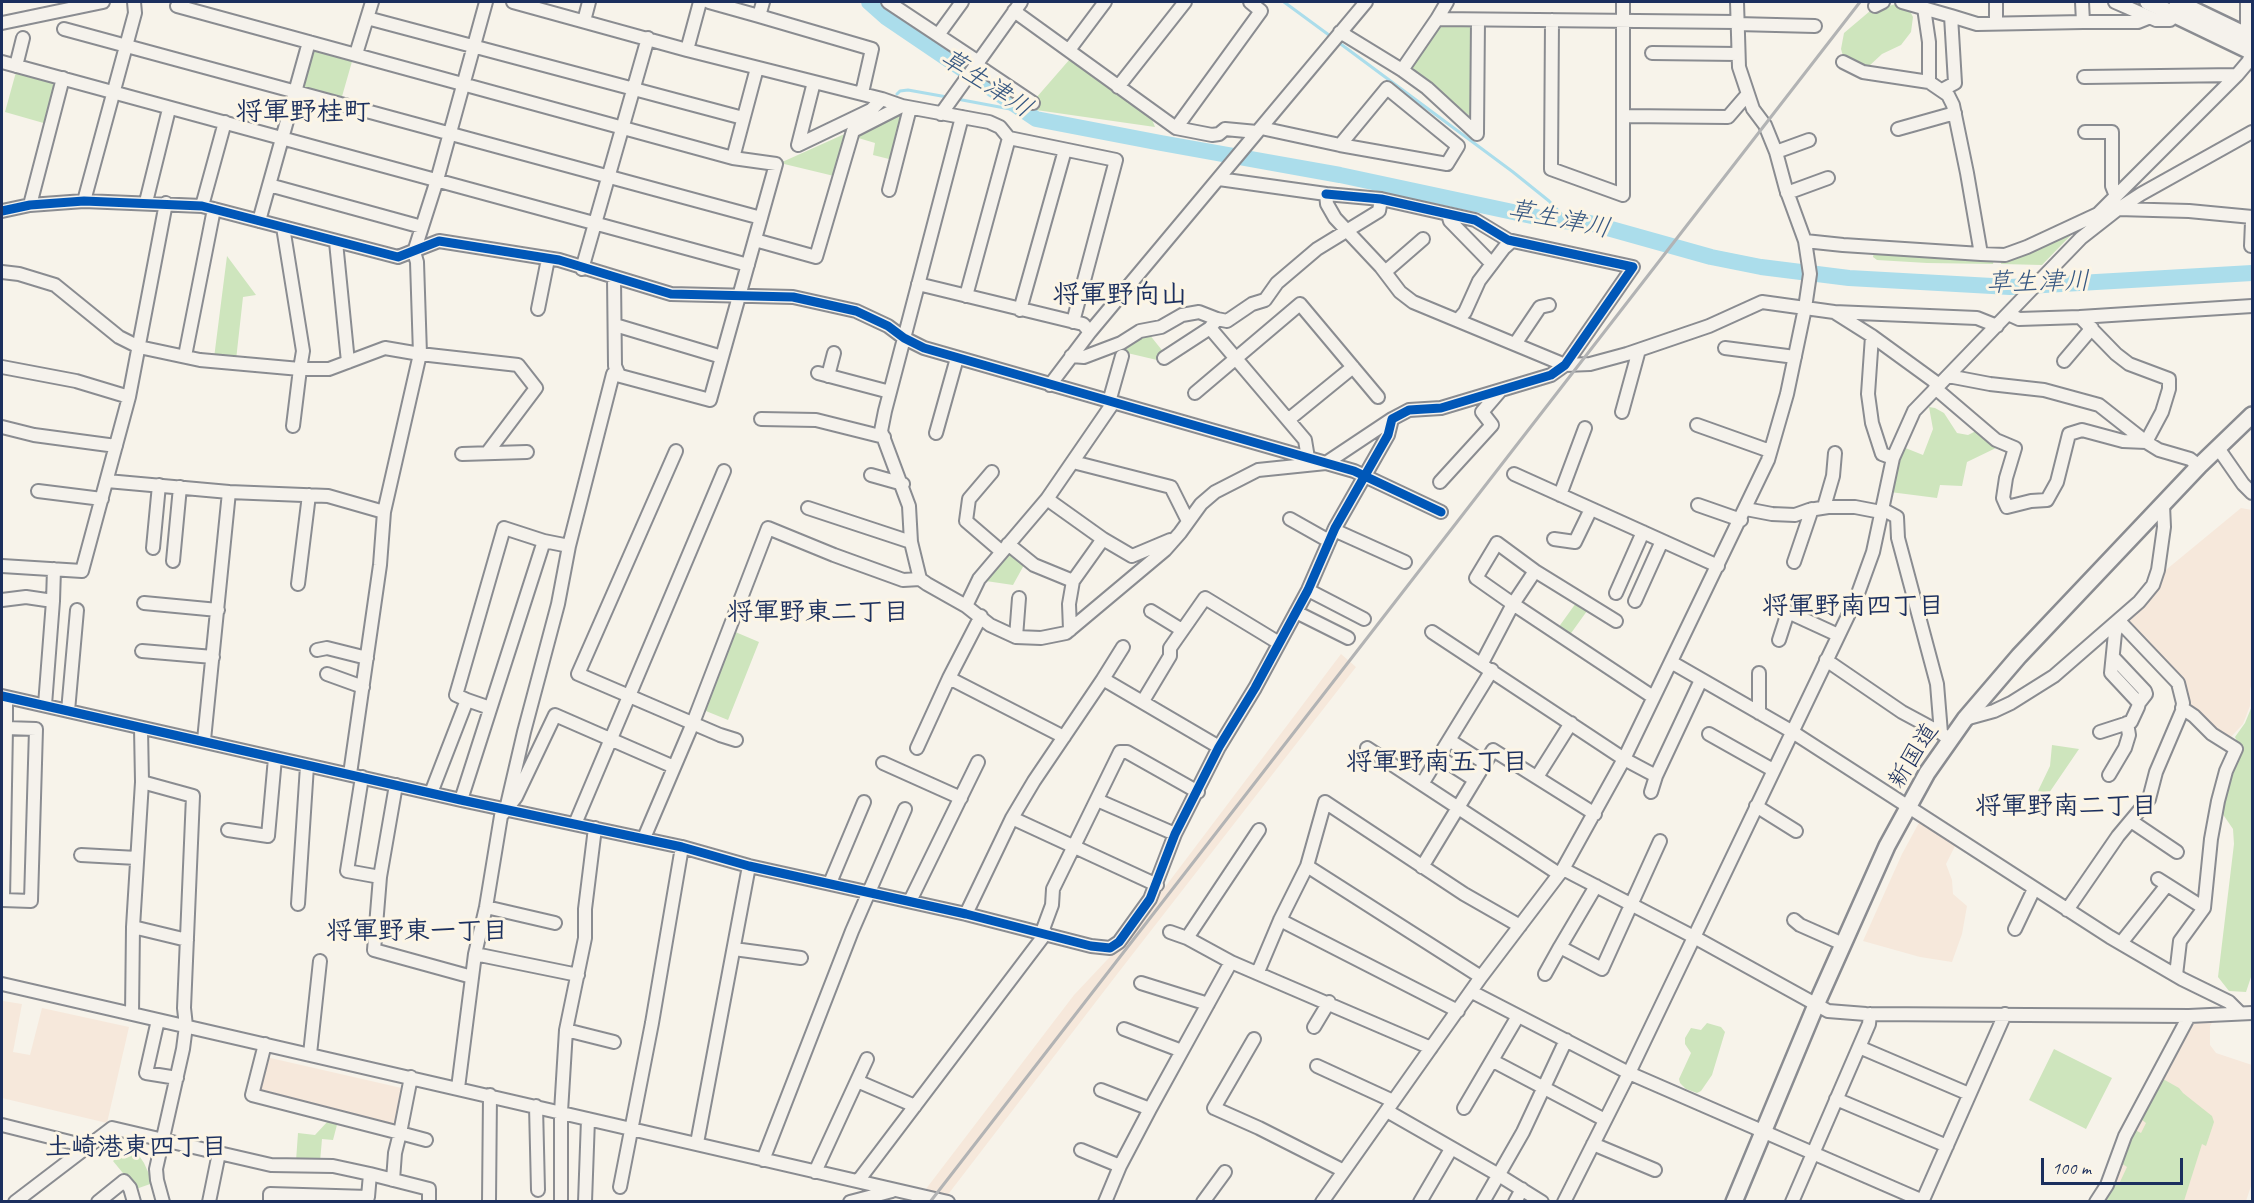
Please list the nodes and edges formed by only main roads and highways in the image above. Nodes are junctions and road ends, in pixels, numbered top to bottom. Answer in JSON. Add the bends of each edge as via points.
{"nodes":[{"id":1,"x":2148,"y":2,"type":"edge"},
{"id":2,"x":2183,"y":6,"type":"edge"},
{"id":3,"x":2249,"y":45,"type":"edge"},
{"id":4,"x":2251,"y":417,"type":"edge"},
{"id":5,"x":1734,"y":1202,"type":"edge"}],
"edges":[{"from":1,"to":2,"type":"main road"},
{"from":2,"to":3,"type":"main road"},
{"from":4,"to":5,"type":"main road","name":"新国道","via":[[2199,466],[1945,736],[1887,846]]}]}
